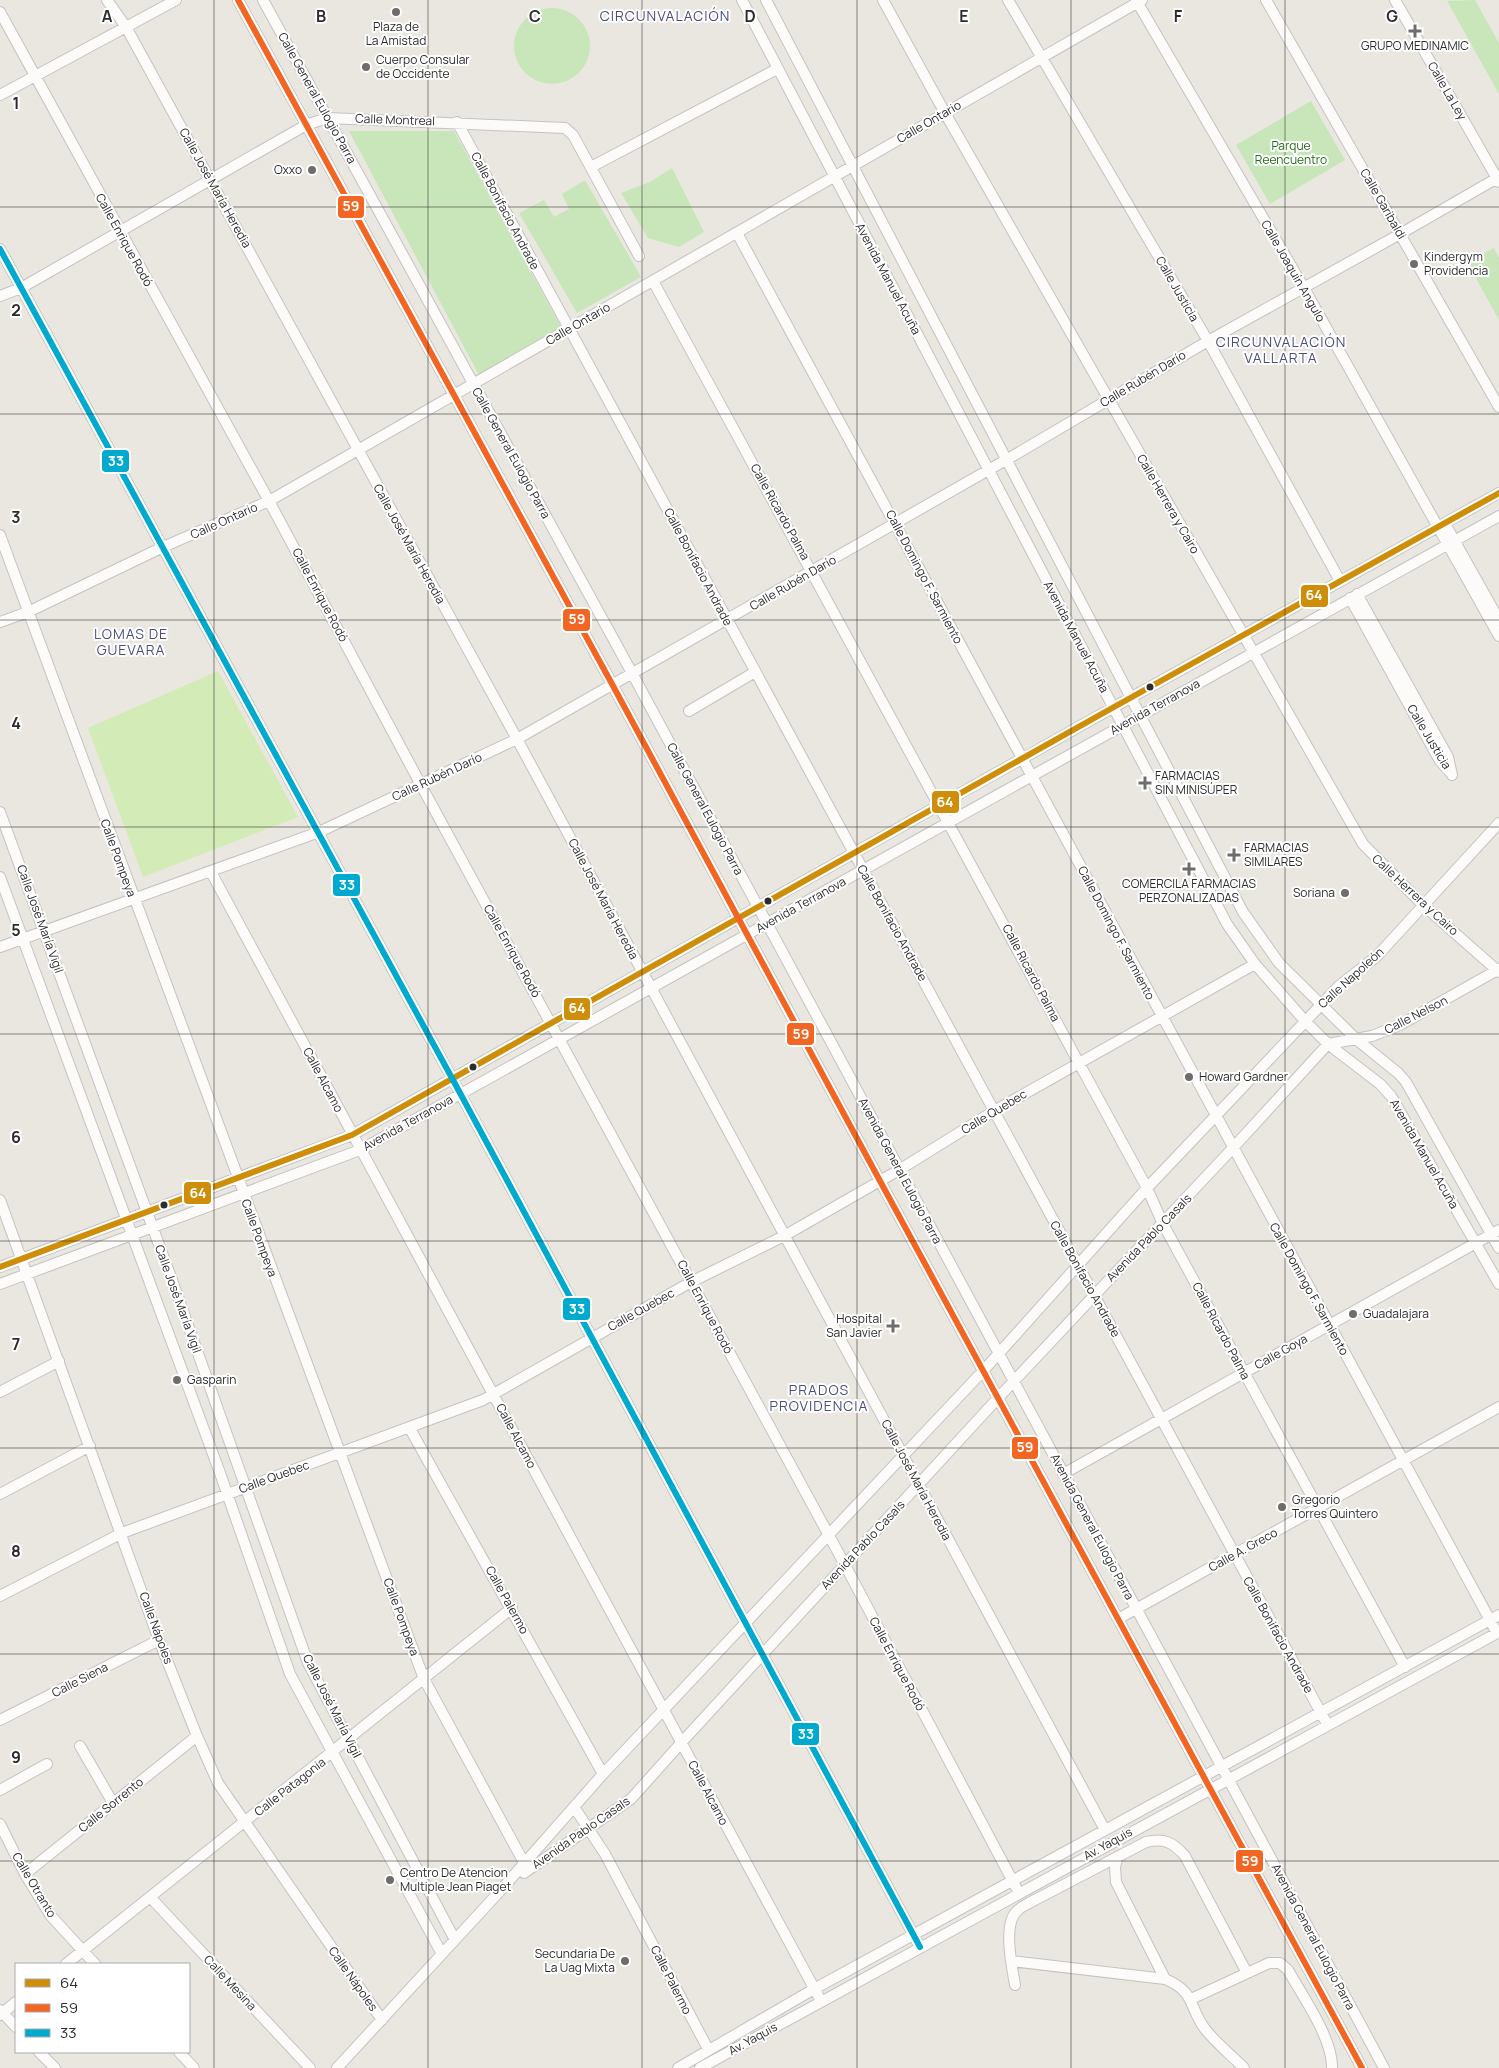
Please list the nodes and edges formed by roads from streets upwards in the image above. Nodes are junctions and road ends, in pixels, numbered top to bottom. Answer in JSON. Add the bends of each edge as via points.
{"nodes":[{"id":1,"x":107,"y":0,"type":"edge"},
{"id":2,"x":176,"y":0,"type":"edge"},
{"id":3,"x":238,"y":0,"type":"edge"},
{"id":4,"x":263,"y":0,"type":"edge"},
{"id":5,"x":742,"y":0,"type":"edge"},
{"id":6,"x":766,"y":0,"type":"edge"},
{"id":7,"x":883,"y":0,"type":"edge"},
{"id":8,"x":1008,"y":0,"type":"edge"},
{"id":9,"x":1266,"y":0,"type":"edge"},
{"id":10,"x":1395,"y":0,"type":"edge"},
{"id":11,"x":1139,"y":1,"type":"edge"},
{"id":12,"x":0,"y":12,"type":"edge"},
{"id":13,"x":126,"y":27,"type":"junction"},
{"id":14,"x":1042,"y":57,"type":"junction"},
{"id":15,"x":777,"y":69,"type":"junction"},
{"id":16,"x":35,"y":76,"type":"junction"},
{"id":17,"x":0,"y":95,"type":"edge"},
{"id":18,"x":945,"y":113,"type":"junction"},
{"id":19,"x":327,"y":118,"type":"junction"},
{"id":20,"x":456,"y":122,"type":"junction"},
{"id":21,"x":306,"y":125,"type":"junction"},
{"id":22,"x":853,"y":166,"type":"junction"},
{"id":23,"x":591,"y":167,"type":"junction"},
{"id":24,"x":834,"y":176,"type":"junction"},
{"id":25,"x":1498,"y":179,"type":"edge"},
{"id":26,"x":210,"y":180,"type":"junction"},
{"id":27,"x":120,"y":232,"type":"junction"},
{"id":28,"x":736,"y":233,"type":"junction"},
{"id":29,"x":1400,"y":234,"type":"junction"},
{"id":30,"x":0,"y":249,"type":"edge"},
{"id":31,"x":639,"y":256,"type":"dead end"},
{"id":32,"x":653,"y":281,"type":"junction"},
{"id":33,"x":22,"y":288,"type":"junction"},
{"id":34,"x":1304,"y":288,"type":"junction"},
{"id":35,"x":0,"y":296,"type":"edge"},
{"id":36,"x":569,"y":330,"type":"junction"},
{"id":37,"x":1208,"y":341,"type":"junction"},
{"id":38,"x":473,"y":384,"type":"junction"},
{"id":39,"x":454,"y":395,"type":"junction"},
{"id":40,"x":1108,"y":399,"type":"junction"},
{"id":41,"x":1499,"y":407,"type":"edge"},
{"id":42,"x":358,"y":450,"type":"junction"},
{"id":43,"x":1006,"y":460,"type":"junction"},
{"id":44,"x":988,"y":470,"type":"junction"},
{"id":45,"x":1499,"y":493,"type":"edge"},
{"id":46,"x":269,"y":501,"type":"junction"},
{"id":47,"x":1499,"y":516,"type":"edge"},
{"id":48,"x":896,"y":524,"type":"junction"},
{"id":49,"x":1441,"y":525,"type":"junction"},
{"id":50,"x":0,"y":535,"type":"edge"},
{"id":51,"x":1451,"y":542,"type":"junction"},
{"id":52,"x":163,"y":548,"type":"junction"},
{"id":53,"x":812,"y":572,"type":"junction"},
{"id":54,"x":1340,"y":581,"type":"junction"},
{"id":55,"x":1354,"y":596,"type":"junction"},
{"id":56,"x":28,"y":612,"type":"junction"},
{"id":57,"x":727,"y":620,"type":"junction"},
{"id":58,"x":1499,"y":620,"type":"edge"},
{"id":59,"x":0,"y":622,"type":"edge"},
{"id":60,"x":1243,"y":635,"type":"junction"},
{"id":61,"x":1499,"y":636,"type":"edge"},
{"id":62,"x":1253,"y":653,"type":"junction"},
{"id":63,"x":1389,"y":660,"type":"junction"},
{"id":64,"x":755,"y":672,"type":"junction"},
{"id":65,"x":632,"y":673,"type":"junction"},
{"id":66,"x":612,"y":684,"type":"junction"},
{"id":67,"x":1131,"y":698,"type":"junction"},
{"id":68,"x":1114,"y":707,"type":"junction"},
{"id":69,"x":689,"y":711,"type":"dead end"},
{"id":70,"x":1140,"y":715,"type":"junction"},
{"id":71,"x":1123,"y":725,"type":"junction"},
{"id":72,"x":517,"y":739,"type":"junction"},
{"id":73,"x":1022,"y":759,"type":"junction"},
{"id":74,"x":1032,"y":776,"type":"junction"},
{"id":75,"x":421,"y":784,"type":"junction"},
{"id":76,"x":940,"y":805,"type":"junction"},
{"id":77,"x":0,"y":812,"type":"edge"},
{"id":78,"x":949,"y":822,"type":"junction"},
{"id":79,"x":1499,"y":823,"type":"edge"},
{"id":80,"x":319,"y":832,"type":"junction"},
{"id":81,"x":854,"y":854,"type":"junction"},
{"id":82,"x":863,"y":870,"type":"junction"},
{"id":83,"x":211,"y":872,"type":"junction"},
{"id":84,"x":0,"y":877,"type":"edge"},
{"id":85,"x":134,"y":900,"type":"junction"},
{"id":86,"x":1423,"y":904,"type":"junction"},
{"id":87,"x":758,"y":908,"type":"junction"},
{"id":88,"x":739,"y":918,"type":"junction"},
{"id":89,"x":767,"y":924,"type":"junction"},
{"id":90,"x":44,"y":932,"type":"junction"},
{"id":91,"x":748,"y":934,"type":"junction"},
{"id":92,"x":23,"y":940,"type":"junction"},
{"id":93,"x":0,"y":947,"type":"edge"},
{"id":94,"x":1255,"y":964,"type":"junction"},
{"id":95,"x":1498,"y":970,"type":"edge"},
{"id":96,"x":642,"y":973,"type":"junction"},
{"id":97,"x":651,"y":988,"type":"junction"},
{"id":98,"x":1321,"y":1005,"type":"junction"},
{"id":99,"x":1162,"y":1017,"type":"junction"},
{"id":100,"x":1305,"y":1021,"type":"junction"},
{"id":101,"x":552,"y":1024,"type":"junction"},
{"id":102,"x":560,"y":1039,"type":"junction"},
{"id":103,"x":1356,"y":1039,"type":"junction"},
{"id":104,"x":1328,"y":1044,"type":"junction"},
{"id":105,"x":1079,"y":1063,"type":"junction"},
{"id":106,"x":453,"y":1080,"type":"junction"},
{"id":107,"x":461,"y":1094,"type":"junction"},
{"id":108,"x":994,"y":1111,"type":"junction"},
{"id":109,"x":1215,"y":1117,"type":"junction"},
{"id":110,"x":352,"y":1135,"type":"junction"},
{"id":111,"x":1232,"y":1149,"type":"junction"},
{"id":112,"x":360,"y":1150,"type":"junction"},
{"id":113,"x":899,"y":1170,"type":"junction"},
{"id":114,"x":238,"y":1179,"type":"junction"},
{"id":115,"x":880,"y":1181,"type":"junction"},
{"id":116,"x":1147,"y":1188,"type":"junction"},
{"id":117,"x":243,"y":1194,"type":"junction"},
{"id":118,"x":0,"y":1200,"type":"edge"},
{"id":119,"x":147,"y":1212,"type":"junction"},
{"id":120,"x":126,"y":1220,"type":"junction"},
{"id":121,"x":1163,"y":1224,"type":"junction"},
{"id":122,"x":152,"y":1228,"type":"junction"},
{"id":123,"x":1495,"y":1232,"type":"edge"},
{"id":124,"x":132,"y":1236,"type":"junction"},
{"id":125,"x":784,"y":1236,"type":"junction"},
{"id":126,"x":1476,"y":1243,"type":"junction"},
{"id":127,"x":1499,"y":1248,"type":"edge"},
{"id":128,"x":21,"y":1259,"type":"junction"},
{"id":129,"x":0,"y":1266,"type":"edge"},
{"id":130,"x":1078,"y":1266,"type":"junction"},
{"id":131,"x":27,"y":1274,"type":"junction"},
{"id":132,"x":691,"y":1282,"type":"junction"},
{"id":133,"x":0,"y":1284,"type":"edge"},
{"id":134,"x":1499,"y":1284,"type":"edge"},
{"id":135,"x":1094,"y":1296,"type":"junction"},
{"id":136,"x":1328,"y":1325,"type":"junction"},
{"id":137,"x":592,"y":1338,"type":"junction"},
{"id":138,"x":999,"y":1353,"type":"junction"},
{"id":139,"x":59,"y":1362,"type":"junction"},
{"id":140,"x":983,"y":1370,"type":"junction"},
{"id":141,"x":1244,"y":1373,"type":"junction"},
{"id":142,"x":1014,"y":1381,"type":"junction"},
{"id":143,"x":0,"y":1392,"type":"edge"},
{"id":144,"x":493,"y":1394,"type":"junction"},
{"id":145,"x":998,"y":1398,"type":"junction"},
{"id":146,"x":1499,"y":1407,"type":"edge"},
{"id":147,"x":1161,"y":1419,"type":"junction"},
{"id":148,"x":409,"y":1427,"type":"junction"},
{"id":149,"x":90,"y":1446,"type":"junction"},
{"id":150,"x":339,"y":1453,"type":"junction"},
{"id":151,"x":902,"y":1456,"type":"junction"},
{"id":152,"x":1402,"y":1461,"type":"junction"},
{"id":153,"x":1063,"y":1474,"type":"junction"},
{"id":154,"x":918,"y":1485,"type":"junction"},
{"id":155,"x":245,"y":1488,"type":"junction"},
{"id":156,"x":0,"y":1494,"type":"edge"},
{"id":157,"x":227,"y":1495,"type":"junction"},
{"id":158,"x":1318,"y":1509,"type":"junction"},
{"id":159,"x":122,"y":1533,"type":"junction"},
{"id":160,"x":828,"y":1535,"type":"junction"},
{"id":161,"x":1235,"y":1555,"type":"junction"},
{"id":162,"x":845,"y":1565,"type":"junction"},
{"id":163,"x":0,"y":1596,"type":"edge"},
{"id":164,"x":512,"y":1608,"type":"junction"},
{"id":165,"x":1136,"y":1609,"type":"junction"},
{"id":166,"x":1494,"y":1617,"type":"edge"},
{"id":167,"x":1118,"y":1619,"type":"junction"},
{"id":168,"x":746,"y":1622,"type":"junction"},
{"id":169,"x":1498,"y":1633,"type":"edge"},
{"id":170,"x":159,"y":1640,"type":"junction"},
{"id":171,"x":763,"y":1654,"type":"junction"},
{"id":172,"x":1405,"y":1667,"type":"junction"},
{"id":173,"x":424,"y":1679,"type":"junction"},
{"id":174,"x":664,"y":1710,"type":"junction"},
{"id":175,"x":1320,"y":1712,"type":"junction"},
{"id":176,"x":0,"y":1720,"type":"edge"},
{"id":177,"x":1327,"y":1724,"type":"junction"},
{"id":178,"x":197,"y":1736,"type":"junction"},
{"id":179,"x":348,"y":1740,"type":"junction"},
{"id":180,"x":681,"y":1743,"type":"junction"},
{"id":181,"x":80,"y":1746,"type":"dead end"},
{"id":182,"x":333,"y":1752,"type":"junction"},
{"id":183,"x":46,"y":1764,"type":"dead end"},
{"id":184,"x":1221,"y":1766,"type":"junction"},
{"id":185,"x":603,"y":1774,"type":"junction"},
{"id":186,"x":1203,"y":1776,"type":"junction"},
{"id":187,"x":1228,"y":1779,"type":"junction"},
{"id":188,"x":1210,"y":1789,"type":"junction"},
{"id":189,"x":0,"y":1790,"type":"edge"},
{"id":190,"x":113,"y":1803,"type":"junction"},
{"id":191,"x":574,"y":1807,"type":"junction"},
{"id":192,"x":245,"y":1823,"type":"junction"},
{"id":193,"x":0,"y":1824,"type":"edge"},
{"id":194,"x":590,"y":1828,"type":"junction"},
{"id":195,"x":1105,"y":1830,"type":"junction"},
{"id":196,"x":1118,"y":1856,"type":"junction"},
{"id":197,"x":526,"y":1867,"type":"junction"},
{"id":198,"x":1089,"y":1872,"type":"junction"},
{"id":199,"x":25,"y":1874,"type":"junction"},
{"id":200,"x":1013,"y":1880,"type":"junction"},
{"id":201,"x":1116,"y":1882,"type":"junction"},
{"id":202,"x":1019,"y":1893,"type":"junction"},
{"id":203,"x":151,"y":1898,"type":"junction"},
{"id":204,"x":913,"y":1934,"type":"junction"},
{"id":205,"x":455,"y":1940,"type":"junction"},
{"id":206,"x":920,"y":1947,"type":"junction"},
{"id":207,"x":1319,"y":1948,"type":"junction"},
{"id":208,"x":82,"y":1951,"type":"junction"},
{"id":209,"x":442,"y":1954,"type":"junction"},
{"id":210,"x":1302,"y":1957,"type":"junction"},
{"id":211,"x":1011,"y":1962,"type":"junction"},
{"id":212,"x":67,"y":1963,"type":"edge"},
{"id":213,"x":94,"y":1963,"type":"edge"},
{"id":214,"x":1247,"y":1973,"type":"junction"},
{"id":215,"x":1165,"y":1979,"type":"junction"},
{"id":216,"x":1015,"y":1985,"type":"dead end"},
{"id":217,"x":814,"y":1989,"type":"junction"},
{"id":218,"x":1191,"y":1999,"type":"junction"},
{"id":219,"x":821,"y":2002,"type":"junction"},
{"id":220,"x":15,"y":2003,"type":"edge"},
{"id":221,"x":1,"y":2013,"type":"edge"},
{"id":222,"x":382,"y":2020,"type":"junction"},
{"id":223,"x":15,"y":2026,"type":"edge"},
{"id":224,"x":708,"y":2049,"type":"junction"},
{"id":225,"x":40,"y":2053,"type":"edge"},
{"id":226,"x":180,"y":2053,"type":"edge"},
{"id":227,"x":1359,"y":2067,"type":"edge"},
{"id":228,"x":55,"y":2068,"type":"edge"},
{"id":229,"x":194,"y":2068,"type":"edge"},
{"id":230,"x":310,"y":2068,"type":"edge"},
{"id":231,"x":337,"y":2068,"type":"edge"},
{"id":232,"x":678,"y":2068,"type":"edge"},
{"id":233,"x":700,"y":2068,"type":"edge"},
{"id":234,"x":1244,"y":2068,"type":"edge"},
{"id":235,"x":1332,"y":2068,"type":"edge"},
{"id":236,"x":1384,"y":2068,"type":"edge"}],
"edges":[{"from":1,"to":13,"type":"street","name":"Calle José María Heredia"},
{"from":2,"to":13,"type":"street"},
{"from":3,"to":21,"type":"street","name":"Calle General Eulogio Parra"},
{"from":4,"to":19,"type":"street","name":"Calle General Eulogio Parra"},
{"from":5,"to":15,"type":"street","name":"Avenida Manuel Acuña"},
{"from":6,"to":22,"type":"street","name":"Avenida Manuel Acuña"},
{"from":7,"to":18,"type":"street","name":"Calle Herrera y Cairo"},
{"from":8,"to":14,"type":"street","name":"Calle Justicia"},
{"from":9,"to":29,"type":"street","name":"Calle Garibaldi"},
{"from":10,"to":25,"type":"street","name":"Calle La Ley"},
{"from":11,"to":14,"type":"street","name":"Calle Ontario"},
{"from":11,"to":34,"type":"street","name":"Calle Joaquín Angulo"},
{"from":12,"to":16,"type":"street","name":"Calle Enrique Rodó"},
{"from":13,"to":16,"type":"street"},
{"from":13,"to":26,"type":"street","name":"Calle José María Heredia"},
{"from":14,"to":18,"type":"street","name":"Calle Ontario"},
{"from":14,"to":37,"type":"street","name":"Calle Justicia"},
{"from":15,"to":23,"type":"street"},
{"from":15,"to":24,"type":"street","name":"Avenida Manuel Acuña"},
{"from":16,"to":17,"type":"street"},
{"from":16,"to":27,"type":"street","name":"Calle Enrique Rodó"},
{"from":18,"to":22,"type":"street","name":"Calle Ontario"},
{"from":18,"to":40,"type":"street","name":"Calle Herrera y Cairo"},
{"from":19,"to":20,"type":"street","name":"Calle Montreal"},
{"from":19,"to":21,"type":"street","name":"Calle Montreal"},
{"from":19,"to":38,"type":"street","name":"Calle General Eulogio Parra"},
{"from":20,"to":23,"type":"street","name":"Calle Montreal","via":[[566,128]]},
{"from":20,"to":36,"type":"street","name":"Calle Bonifacio Andrade"},
{"from":21,"to":26,"type":"street","name":"Calle Montreal"},
{"from":21,"to":39,"type":"street","name":"Calle General Eulogio Parra"},
{"from":22,"to":24,"type":"street","name":"Calle Ontario"},
{"from":22,"to":43,"type":"street","name":"Avenida Manuel Acuña"},
{"from":23,"to":31,"type":"street"},
{"from":24,"to":28,"type":"street","name":"Calle Ontario"},
{"from":24,"to":44,"type":"street","name":"Avenida Manuel Acuña"},
{"from":25,"to":29,"type":"street","name":"Calle Rubén Darío"},
{"from":26,"to":27,"type":"street","name":"Calle Montreal"},
{"from":26,"to":42,"type":"street","name":"Calle José María Heredia"},
{"from":27,"to":33,"type":"street","name":"Calle Montreal"},
{"from":27,"to":46,"type":"street","name":"Calle Enrique Rodó"},
{"from":28,"to":32,"type":"street","name":"Calle Ontario"},
{"from":28,"to":48,"type":"street","name":"Calle Domingo F. Sarmiento"},
{"from":29,"to":34,"type":"street","name":"Calle Rubén Darío"},
{"from":29,"to":41,"type":"street","name":"Calle Garibaldi"},
{"from":30,"to":33,"type":"street"},
{"from":32,"to":36,"type":"street","name":"Calle Ontario"},
{"from":32,"to":53,"type":"street","name":"Calle Ricardo Palma"},
{"from":33,"to":35,"type":"street","name":"Calle Montreal"},
{"from":33,"to":52,"type":"street"},
{"from":34,"to":37,"type":"street","name":"Calle Rubén Darío"},
{"from":34,"to":49,"type":"street","name":"Calle Joaquín Angulo"},
{"from":36,"to":38,"type":"street","name":"Calle Ontario"},
{"from":36,"to":57,"type":"street","name":"Calle Bonifacio Andrade"},
{"from":37,"to":40,"type":"street","name":"Calle Rubén Darío"},
{"from":37,"to":54,"type":"street","name":"Calle Justicia"},
{"from":38,"to":39,"type":"street","name":"Calle Ontario"},
{"from":38,"to":65,"type":"street","name":"Calle General Eulogio Parra"},
{"from":39,"to":42,"type":"street","name":"Calle Ontario"},
{"from":39,"to":66,"type":"street","name":"Calle General Eulogio Parra"},
{"from":40,"to":43,"type":"street","name":"Calle Rubén Darío"},
{"from":40,"to":60,"type":"street","name":"Calle Herrera y Cairo"},
{"from":42,"to":46,"type":"street","name":"Calle Ontario"},
{"from":42,"to":72,"type":"street","name":"Calle José María Heredia"},
{"from":43,"to":44,"type":"street","name":"Calle Rubén Darío"},
{"from":43,"to":67,"type":"street","name":"Avenida Manuel Acuña"},
{"from":44,"to":48,"type":"street","name":"Calle Rubén Darío"},
{"from":44,"to":68,"type":"street","name":"Avenida Manuel Acuña"},
{"from":45,"to":49,"type":"street","name":"Avenida Terranova"},
{"from":46,"to":52,"type":"street","name":"Calle Ontario"},
{"from":46,"to":75,"type":"street","name":"Calle Enrique Rodó"},
{"from":47,"to":51,"type":"street","name":"Avenida Terranova"},
{"from":48,"to":53,"type":"street","name":"Calle Rubén Darío"},
{"from":48,"to":73,"type":"street","name":"Calle Domingo F. Sarmiento"},
{"from":49,"to":51,"type":"street","name":"Calle Joaquín Angulo"},
{"from":49,"to":54,"type":"street","name":"Avenida Terranova"},
{"from":50,"to":56,"type":"street","name":"Calle Pompeya"},
{"from":51,"to":55,"type":"street","name":"Avenida Terranova"},
{"from":51,"to":58,"type":"street"},
{"from":51,"to":61,"type":"street"},
{"from":52,"to":56,"type":"street","name":"Calle Ontario"},
{"from":52,"to":80,"type":"street"},
{"from":53,"to":57,"type":"street","name":"Calle Rubén Darío"},
{"from":53,"to":76,"type":"street","name":"Calle Ricardo Palma"},
{"from":54,"to":60,"type":"street","name":"Avenida Terranova"},
{"from":55,"to":62,"type":"street","name":"Avenida Terranova"},
{"from":55,"to":63,"type":"street","name":"Calle Justicia"},
{"from":56,"to":59,"type":"street","name":"Calle Ontario"},
{"from":56,"to":85,"type":"street","name":"Calle Pompeya"},
{"from":57,"to":64,"type":"street","name":"Calle Bonifacio Andrade"},
{"from":57,"to":65,"type":"street","name":"Calle Rubén Darío"},
{"from":60,"to":62,"type":"street","name":"Calle Herrera y Cairo"},
{"from":60,"to":67,"type":"street","name":"Avenida Terranova"},
{"from":62,"to":70,"type":"street","name":"Avenida Terranova"},
{"from":62,"to":86,"type":"street","name":"Calle Herrera y Cairo","via":[[1363,844]]},
{"from":63,"to":63,"type":"street","name":"Calle Justicia","via":[[1440,761],[1452,775],[1448,757]]},
{"from":64,"to":69,"type":"street"},
{"from":64,"to":81,"type":"street","name":"Calle Bonifacio Andrade"},
{"from":65,"to":66,"type":"street","name":"Calle Rubén Darío"},
{"from":65,"to":87,"type":"street","name":"Calle General Eulogio Parra"},
{"from":66,"to":72,"type":"street","name":"Calle Rubén Darío"},
{"from":66,"to":88,"type":"street","name":"Calle General Eulogio Parra"},
{"from":67,"to":68,"type":"street","name":"Avenida Terranova"},
{"from":67,"to":70,"type":"street","name":"Avenida Manuel Acuña"},
{"from":68,"to":71,"type":"street","name":"Avenida Manuel Acuña"},
{"from":68,"to":73,"type":"street","name":"Avenida Terranova"},
{"from":70,"to":71,"type":"street","name":"Avenida Terranova"},
{"from":70,"to":98,"type":"street","name":"Avenida Manuel Acuña","via":[[1254,930],[1279,963]]},
{"from":71,"to":74,"type":"street","name":"Avenida Terranova"},
{"from":71,"to":94,"type":"street","name":"Avenida Manuel Acuña","via":[[1227,924]]},
{"from":72,"to":75,"type":"street","name":"Calle Rubén Darío"},
{"from":72,"to":96,"type":"street","name":"Calle José María Heredia"},
{"from":73,"to":74,"type":"street","name":"Calle Domingo F. Sarmiento"},
{"from":73,"to":76,"type":"street","name":"Avenida Terranova"},
{"from":74,"to":78,"type":"street","name":"Avenida Terranova"},
{"from":74,"to":99,"type":"street","name":"Calle Domingo F. Sarmiento"},
{"from":75,"to":80,"type":"street","name":"Calle Rubén Darío"},
{"from":75,"to":101,"type":"street","name":"Calle Enrique Rodó"},
{"from":76,"to":78,"type":"street","name":"Calle Ricardo Palma"},
{"from":76,"to":81,"type":"street","name":"Avenida Terranova"},
{"from":77,"to":90,"type":"street","name":"Calle José María Vigil"},
{"from":78,"to":82,"type":"street","name":"Avenida Terranova"},
{"from":78,"to":105,"type":"street","name":"Calle Ricardo Palma"},
{"from":79,"to":86,"type":"street","name":"Calle Napoleón"},
{"from":80,"to":83,"type":"street","name":"Calle Rubén Darío"},
{"from":80,"to":106,"type":"street"},
{"from":81,"to":82,"type":"street","name":"Calle Bonifacio Andrade"},
{"from":81,"to":87,"type":"street","name":"Avenida Terranova"},
{"from":82,"to":89,"type":"street","name":"Avenida Terranova"},
{"from":82,"to":108,"type":"street","name":"Calle Bonifacio Andrade"},
{"from":83,"to":85,"type":"street","name":"Calle Rubén Darío"},
{"from":83,"to":110,"type":"street","name":"Calle Alcamo"},
{"from":84,"to":92,"type":"street","name":"Calle José María Vigil"},
{"from":85,"to":90,"type":"street","name":"Calle Rubén Darío"},
{"from":85,"to":114,"type":"street","name":"Calle Pompeya"},
{"from":86,"to":95,"type":"street","name":"Calle Herrera y Cairo"},
{"from":86,"to":98,"type":"street","name":"Calle Napoleón","via":[[1377,956]]},
{"from":87,"to":88,"type":"street","name":"Avenida Terranova"},
{"from":87,"to":89,"type":"street","name":"Avenida General Eulogio Parra"},
{"from":88,"to":91,"type":"street","name":"Avenida General Eulogio Parra"},
{"from":88,"to":96,"type":"street","name":"Avenida Terranova"},
{"from":89,"to":91,"type":"street","name":"Avenida Terranova"},
{"from":89,"to":113,"type":"street","name":"Avenida General Eulogio Parra"},
{"from":90,"to":92,"type":"street","name":"Calle Rubén Darío"},
{"from":90,"to":119,"type":"street","name":"Calle José María Vigil"},
{"from":91,"to":97,"type":"street","name":"Avenida Terranova"},
{"from":91,"to":115,"type":"street","name":"Avenida General Eulogio Parra"},
{"from":92,"to":93,"type":"street","name":"Calle Rubén Darío"},
{"from":92,"to":120,"type":"street","name":"Calle José María Vigil"},
{"from":94,"to":99,"type":"street","name":"Calle Quebec"},
{"from":94,"to":100,"type":"street","name":"Avenida Manuel Acuña"},
{"from":95,"to":103,"type":"street","name":"Calle Nelson","via":[[1400,1025]]},
{"from":96,"to":97,"type":"street","name":"Calle José María Heredia"},
{"from":96,"to":101,"type":"street","name":"Avenida Terranova"},
{"from":97,"to":102,"type":"street","name":"Avenida Terranova"},
{"from":97,"to":125,"type":"street","name":"Calle José María Heredia"},
{"from":98,"to":100,"type":"street","name":"Calle Napoleón"},
{"from":98,"to":103,"type":"street","name":"Avenida Manuel Acuña"},
{"from":99,"to":105,"type":"street","name":"Calle Quebec"},
{"from":99,"to":109,"type":"street","name":"Calle Domingo F. Sarmiento"},
{"from":100,"to":104,"type":"street","name":"Avenida Manuel Acuña"},
{"from":100,"to":109,"type":"street","name":"Avenida Pablo Casals"},
{"from":101,"to":102,"type":"street","name":"Calle Enrique Rodó"},
{"from":101,"to":106,"type":"street","name":"Avenida Terranova"},
{"from":102,"to":107,"type":"street","name":"Avenida Terranova"},
{"from":102,"to":132,"type":"street","name":"Calle Enrique Rodó"},
{"from":103,"to":104,"type":"street","name":"Calle Nelson"},
{"from":103,"to":123,"type":"street","name":"Avenida Manuel Acuña","via":[[1406,1082]]},
{"from":104,"to":111,"type":"street","name":"Avenida Pablo Casals"},
{"from":104,"to":126,"type":"street","name":"Avenida Manuel Acuña","via":[[1391,1096]]},
{"from":105,"to":108,"type":"street","name":"Calle Quebec"},
{"from":105,"to":116,"type":"street","name":"Calle Ricardo Palma"},
{"from":106,"to":107,"type":"street"},
{"from":106,"to":110,"type":"street","name":"Avenida Terranova"},
{"from":107,"to":112,"type":"street","name":"Avenida Terranova"},
{"from":107,"to":137,"type":"street"},
{"from":108,"to":113,"type":"street","name":"Calle Quebec"},
{"from":108,"to":130,"type":"street","name":"Calle Bonifacio Andrade"},
{"from":109,"to":111,"type":"street","name":"Calle Domingo F. Sarmiento"},
{"from":109,"to":116,"type":"street","name":"Avenida Pablo Casals"},
{"from":110,"to":112,"type":"street","name":"Calle Alcamo"},
{"from":110,"to":114,"type":"street","name":"Avenida Terranova"},
{"from":111,"to":121,"type":"street","name":"Avenida Pablo Casals"},
{"from":111,"to":136,"type":"street","name":"Calle Domingo F. Sarmiento"},
{"from":112,"to":117,"type":"street","name":"Avenida Terranova"},
{"from":112,"to":144,"type":"street","name":"Calle Alcamo"},
{"from":113,"to":115,"type":"street","name":"Calle Quebec"},
{"from":113,"to":138,"type":"street","name":"Avenida General Eulogio Parra"},
{"from":114,"to":117,"type":"street","name":"Calle Pompeya"},
{"from":114,"to":119,"type":"street","name":"Avenida Terranova"},
{"from":115,"to":125,"type":"street","name":"Calle Quebec"},
{"from":115,"to":140,"type":"street","name":"Avenida General Eulogio Parra"},
{"from":116,"to":121,"type":"street","name":"Calle Ricardo Palma"},
{"from":116,"to":130,"type":"street","name":"Avenida Pablo Casals"},
{"from":117,"to":122,"type":"street","name":"Avenida Terranova"},
{"from":117,"to":150,"type":"street","name":"Calle Pompeya"},
{"from":118,"to":128,"type":"street","name":"Calle Nápoles"},
{"from":119,"to":120,"type":"street","name":"Avenida Terranova"},
{"from":119,"to":122,"type":"street","name":"Calle José María Vigil"},
{"from":120,"to":124,"type":"street","name":"Calle José María Vigil"},
{"from":120,"to":128,"type":"street","name":"Avenida Terranova"},
{"from":121,"to":135,"type":"street","name":"Avenida Pablo Casals"},
{"from":121,"to":141,"type":"street","name":"Calle Ricardo Palma"},
{"from":122,"to":124,"type":"street","name":"Avenida Terranova"},
{"from":122,"to":155,"type":"street","name":"Calle José María Vigil"},
{"from":123,"to":126,"type":"street","name":"Calle Goya"},
{"from":123,"to":127,"type":"street","name":"Avenida Manuel Acuña"},
{"from":124,"to":131,"type":"street","name":"Avenida Terranova"},
{"from":124,"to":157,"type":"street","name":"Calle José María Vigil"},
{"from":125,"to":132,"type":"street","name":"Calle Quebec"},
{"from":125,"to":151,"type":"street","name":"Calle José María Heredia"},
{"from":126,"to":134,"type":"street","name":"Avenida Manuel Acuña"},
{"from":126,"to":136,"type":"street","name":"Calle Goya"},
{"from":128,"to":129,"type":"street","name":"Avenida Terranova"},
{"from":128,"to":131,"type":"street","name":"Calle Nápoles"},
{"from":130,"to":135,"type":"street","name":"Calle Bonifacio Andrade"},
{"from":130,"to":138,"type":"street","name":"Avenida Pablo Casals"},
{"from":131,"to":133,"type":"street","name":"Avenida Terranova"},
{"from":131,"to":139,"type":"street","name":"Calle Nápoles"},
{"from":132,"to":137,"type":"street","name":"Calle Quebec"},
{"from":132,"to":160,"type":"street","name":"Calle Enrique Rodó"},
{"from":135,"to":142,"type":"street","name":"Avenida Pablo Casals"},
{"from":135,"to":147,"type":"street","name":"Calle Bonifacio Andrade"},
{"from":136,"to":141,"type":"street","name":"Calle Goya"},
{"from":136,"to":152,"type":"street","name":"Calle Domingo F. Sarmiento"},
{"from":137,"to":144,"type":"street","name":"Calle Quebec"},
{"from":137,"to":168,"type":"street"},
{"from":138,"to":140,"type":"street","name":"Avenida Pablo Casals"},
{"from":138,"to":142,"type":"street","name":"Avenida General Eulogio Parra"},
{"from":139,"to":143,"type":"street"},
{"from":139,"to":149,"type":"street","name":"Calle Nápoles"},
{"from":140,"to":145,"type":"street","name":"Avenida General Eulogio Parra"},
{"from":140,"to":151,"type":"street","name":"Avenida Pablo Casals"},
{"from":141,"to":147,"type":"street","name":"Calle Goya"},
{"from":141,"to":158,"type":"street","name":"Calle Ricardo Palma"},
{"from":142,"to":145,"type":"street","name":"Avenida Pablo Casals"},
{"from":142,"to":153,"type":"street","name":"Avenida General Eulogio Parra"},
{"from":144,"to":148,"type":"street","name":"Calle Quebec"},
{"from":144,"to":174,"type":"street","name":"Calle Alcamo"},
{"from":145,"to":154,"type":"street","name":"Avenida Pablo Casals"},
{"from":145,"to":167,"type":"street","name":"Avenida General Eulogio Parra"},
{"from":146,"to":152,"type":"street","name":"Calle A. Greco"},
{"from":147,"to":153,"type":"street","name":"Calle Goya"},
{"from":147,"to":161,"type":"street","name":"Calle Bonifacio Andrade"},
{"from":148,"to":150,"type":"street","name":"Calle Quebec"},
{"from":148,"to":164,"type":"street","name":"Calle Palermo"},
{"from":149,"to":156,"type":"street"},
{"from":149,"to":159,"type":"street","name":"Calle Nápoles"},
{"from":150,"to":155,"type":"street","name":"Calle Quebec"},
{"from":150,"to":173,"type":"street","name":"Calle Pompeya"},
{"from":151,"to":154,"type":"street","name":"Calle José María Heredia"},
{"from":151,"to":160,"type":"street","name":"Avenida Pablo Casals"},
{"from":152,"to":158,"type":"street","name":"Calle A. Greco"},
{"from":152,"to":166,"type":"street","name":"Calle Domingo F. Sarmiento"},
{"from":153,"to":165,"type":"street","name":"Avenida General Eulogio Parra"},
{"from":154,"to":162,"type":"street","name":"Avenida Pablo Casals"},
{"from":154,"to":195,"type":"street","name":"Calle José María Heredia"},
{"from":155,"to":157,"type":"street","name":"Calle Quebec"},
{"from":155,"to":179,"type":"street","name":"Calle José María Vigil","via":[[308,1663]]},
{"from":157,"to":159,"type":"street","name":"Calle Quebec"},
{"from":157,"to":182,"type":"street","name":"Calle José María Vigil","via":[[290,1674]]},
{"from":158,"to":161,"type":"street","name":"Calle A. Greco"},
{"from":158,"to":172,"type":"street","name":"Calle Ricardo Palma"},
{"from":159,"to":163,"type":"street","name":"Calle Quebec"},
{"from":159,"to":170,"type":"street","name":"Calle Nápoles"},
{"from":160,"to":162,"type":"street","name":"Calle Enrique Rodó"},
{"from":160,"to":168,"type":"street","name":"Avenida Pablo Casals"},
{"from":161,"to":165,"type":"street","name":"Calle A. Greco"},
{"from":161,"to":175,"type":"street","name":"Calle Bonifacio Andrade"},
{"from":162,"to":171,"type":"street","name":"Avenida Pablo Casals"},
{"from":162,"to":200,"type":"street","name":"Calle Enrique Rodó"},
{"from":164,"to":173,"type":"street","name":"Calle Patagonia"},
{"from":164,"to":185,"type":"street","name":"Calle Palermo"},
{"from":165,"to":167,"type":"street","name":"Calle A. Greco"},
{"from":165,"to":184,"type":"street","name":"Avenida General Eulogio Parra"},
{"from":166,"to":169,"type":"street","name":"Calle Domingo F. Sarmiento"},
{"from":166,"to":172,"type":"street"},
{"from":167,"to":186,"type":"street","name":"Avenida General Eulogio Parra"},
{"from":168,"to":171,"type":"street"},
{"from":168,"to":174,"type":"street","name":"Avenida Pablo Casals"},
{"from":169,"to":177,"type":"street","name":"Av. Yaquis"},
{"from":170,"to":176,"type":"street","name":"Calle Siena"},
{"from":170,"to":178,"type":"street","name":"Calle Nápoles"},
{"from":171,"to":180,"type":"street","name":"Avenida Pablo Casals"},
{"from":171,"to":204,"type":"street"},
{"from":172,"to":175,"type":"street"},
{"from":173,"to":179,"type":"street","name":"Calle Patagonia"},
{"from":173,"to":197,"type":"street","name":"Calle Pompeya"},
{"from":174,"to":180,"type":"street","name":"Calle Alcamo"},
{"from":174,"to":185,"type":"street","name":"Avenida Pablo Casals"},
{"from":175,"to":177,"type":"street","name":"Calle Bonifacio Andrade"},
{"from":175,"to":184,"type":"street","name":"Av. Yaquis"},
{"from":177,"to":187,"type":"street","name":"Av. Yaquis"},
{"from":178,"to":190,"type":"street","name":"Calle Sorrento"},
{"from":178,"to":192,"type":"street","name":"Calle Nápoles","via":[[218,1783]]},
{"from":179,"to":182,"type":"street","name":"Calle Patagonia"},
{"from":179,"to":205,"type":"street","name":"Calle José María Vigil"},
{"from":180,"to":194,"type":"street","name":"Avenida Pablo Casals","via":[[631,1799]]},
{"from":180,"to":217,"type":"street","name":"Calle Alcamo"},
{"from":181,"to":190,"type":"street"},
{"from":182,"to":192,"type":"street","name":"Calle Patagonia"},
{"from":182,"to":209,"type":"street","name":"Calle José María Vigil"},
{"from":183,"to":189,"type":"street"},
{"from":184,"to":186,"type":"street","name":"Av. Yaquis"},
{"from":184,"to":187,"type":"street","name":"Avenida General Eulogio Parra"},
{"from":185,"to":191,"type":"street","name":"Avenida Pablo Casals"},
{"from":186,"to":188,"type":"street","name":"Avenida General Eulogio Parra"},
{"from":186,"to":195,"type":"street","name":"Av. Yaquis"},
{"from":187,"to":188,"type":"street","name":"Av. Yaquis"},
{"from":187,"to":207,"type":"street","name":"Avenida General Eulogio Parra"},
{"from":188,"to":202,"type":"street","name":"Av. Yaquis"},
{"from":188,"to":210,"type":"street","name":"Avenida General Eulogio Parra"},
{"from":190,"to":199,"type":"street","name":"Calle Sorrento"},
{"from":191,"to":194,"type":"street","name":"Calle Palermo"},
{"from":191,"to":197,"type":"street","name":"Avenida Pablo Casals"},
{"from":192,"to":203,"type":"street","name":"Calle Patagonia"},
{"from":192,"to":222,"type":"street","name":"Calle Nápoles"},
{"from":193,"to":199,"type":"street","name":"Calle Otranto"},
{"from":194,"to":197,"type":"street","name":"Avenida Pablo Casals"},
{"from":194,"to":224,"type":"street","name":"Calle Palermo"},
{"from":195,"to":200,"type":"street","name":"Av. Yaquis"},
{"from":196,"to":198,"type":"street"},
{"from":196,"to":201,"type":"street"},
{"from":196,"to":214,"type":"street","via":[[1155,1840],[1163,1840],[1179,1848]]},
{"from":197,"to":205,"type":"street","name":"Avenida Pablo Casals","via":[[500,1890]]},
{"from":198,"to":201,"type":"street","via":[[1101,1873]]},
{"from":198,"to":211,"type":"street","via":[[1015,1912],[1009,1929]]},
{"from":199,"to":208,"type":"street","name":"Calle Otranto","via":[[51,1916]]},
{"from":200,"to":202,"type":"street","name":"Calle Enrique Rodó"},
{"from":200,"to":204,"type":"street","name":"Av. Yaquis"},
{"from":201,"to":215,"type":"street"},
{"from":202,"to":206,"type":"street","name":"Av. Yaquis"},
{"from":203,"to":208,"type":"street","name":"Calle Patagonia"},
{"from":203,"to":230,"type":"street","name":"Calle Mesina"},
{"from":204,"to":206,"type":"street"},
{"from":204,"to":217,"type":"street","name":"Av. Yaquis"},
{"from":205,"to":209,"type":"street","name":"Avenida Pablo Casals"},
{"from":206,"to":219,"type":"street","name":"Av. Yaquis"},
{"from":207,"to":210,"type":"street"},
{"from":207,"to":236,"type":"street","name":"Avenida General Eulogio Parra"},
{"from":208,"to":212,"type":"street","name":"Calle Patagonia"},
{"from":208,"to":213,"type":"street","name":"Calle Otranto"},
{"from":209,"to":222,"type":"street","name":"Avenida Pablo Casals"},
{"from":210,"to":227,"type":"street","name":"Avenida General Eulogio Parra"},
{"from":211,"to":215,"type":"street"},
{"from":211,"to":216,"type":"street"},
{"from":214,"to":218,"type":"street"},
{"from":214,"to":235,"type":"street","via":[[1269,1963],[1285,1966],[1326,2039]]},
{"from":215,"to":218,"type":"street","via":[[1183,1989]]},
{"from":217,"to":219,"type":"street","name":"Calle Alcamo"},
{"from":217,"to":224,"type":"street","name":"Av. Yaquis"},
{"from":218,"to":234,"type":"street","via":[[1206,2030]]},
{"from":219,"to":233,"type":"street","name":"Av. Yaquis"},
{"from":220,"to":221,"type":"street"},
{"from":221,"to":223,"type":"street"},
{"from":222,"to":231,"type":"street","name":"Avenida Pablo Casals"},
{"from":224,"to":232,"type":"street","name":"Av. Yaquis"},
{"from":225,"to":228,"type":"street"},
{"from":226,"to":229,"type":"street"}]}
